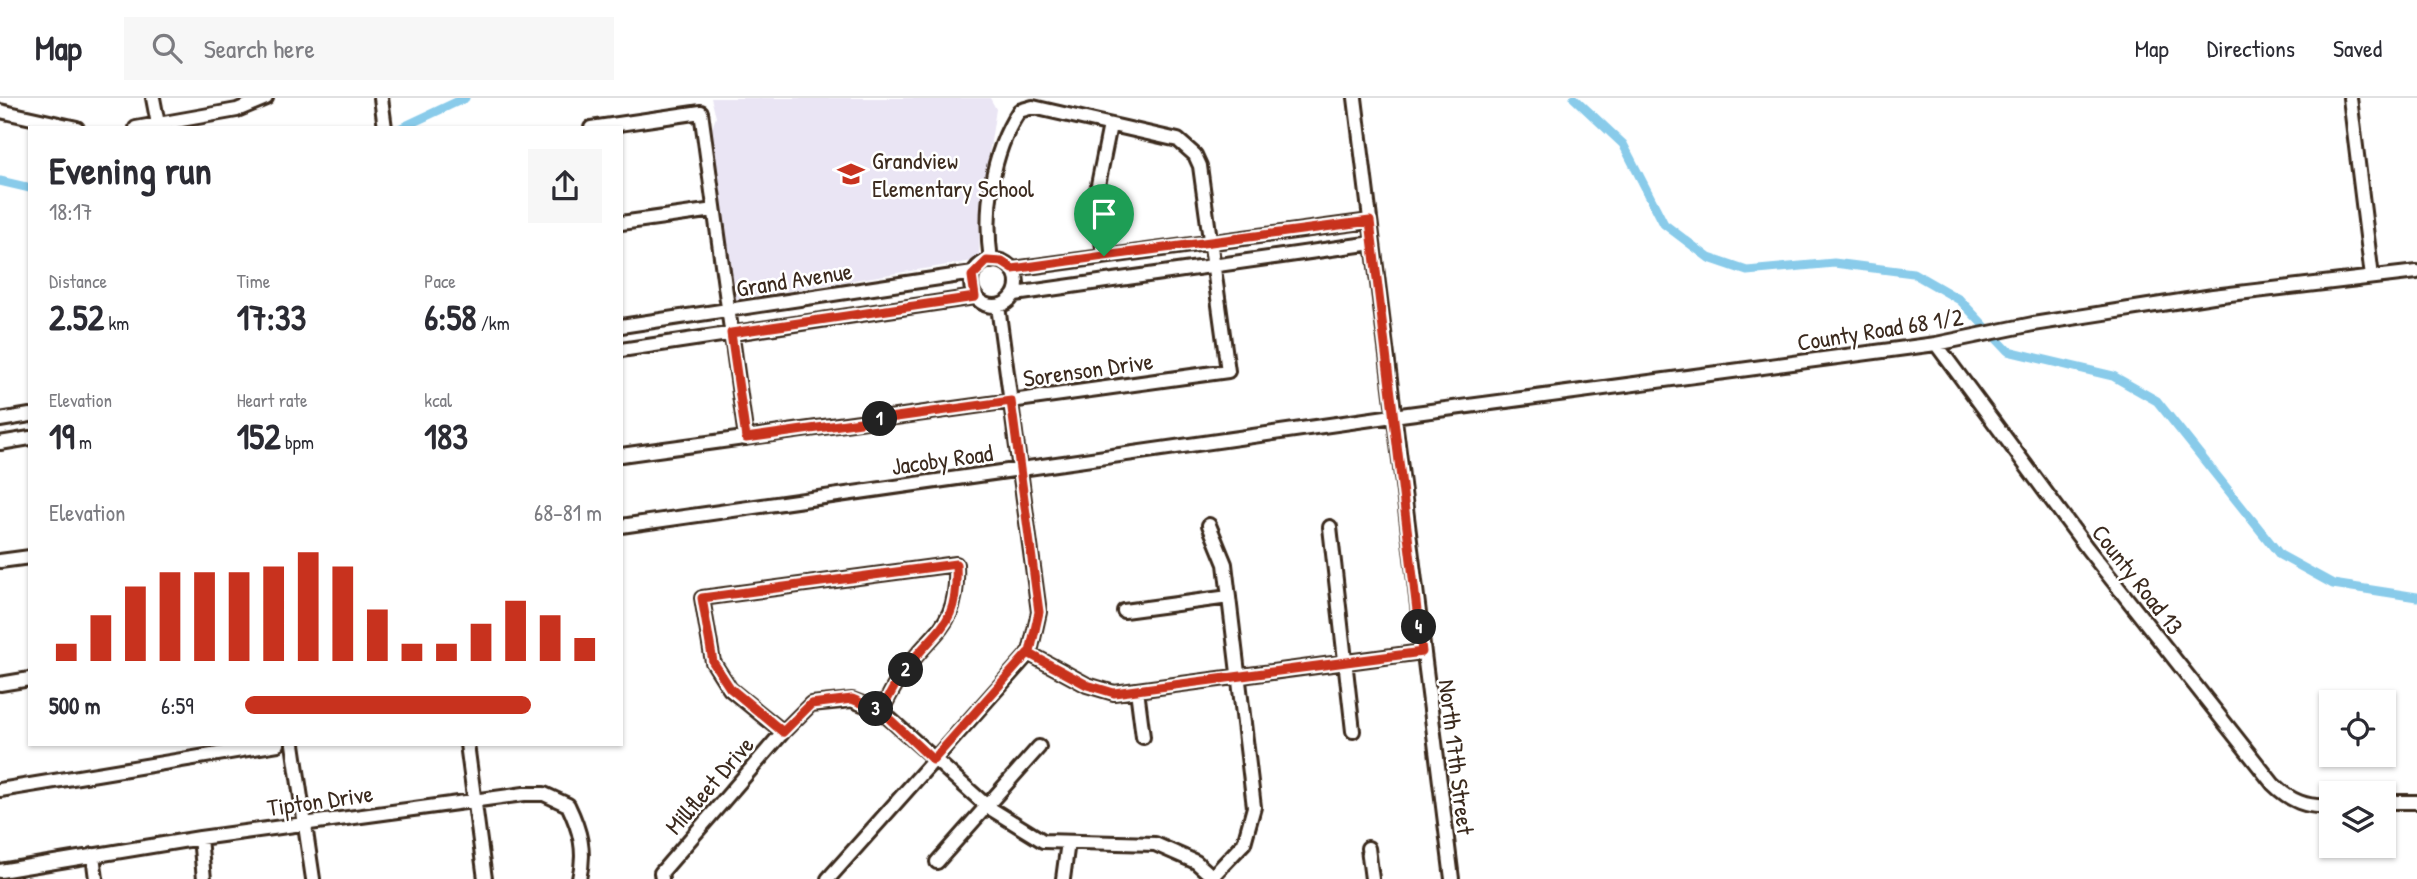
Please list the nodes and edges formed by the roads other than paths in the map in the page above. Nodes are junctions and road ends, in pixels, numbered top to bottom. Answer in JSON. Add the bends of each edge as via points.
{"nodes":[{"id":1,"x":153,"y":98,"type":"edge"},
{"id":2,"x":266,"y":98,"type":"edge"},
{"id":3,"x":381,"y":98,"type":"edge"},
{"id":4,"x":1355,"y":98,"type":"edge"},
{"id":5,"x":2350,"y":98,"type":"edge"},
{"id":6,"x":0,"y":111,"type":"edge"},
{"id":7,"x":384,"y":123,"type":"edge"},
{"id":8,"x":158,"y":124,"type":"junction"},
{"id":9,"x":1110,"y":125,"type":"junction"},
{"id":10,"x":68,"y":126,"type":"edge"},
{"id":11,"x":147,"y":126,"type":"edge"},
{"id":12,"x":605,"y":126,"type":"edge"},
{"id":13,"x":714,"y":210,"type":"junction"},
{"id":14,"x":1370,"y":221,"type":"junction"},
{"id":15,"x":623,"y":223,"type":"edge"},
{"id":16,"x":1210,"y":242,"type":"junction"},
{"id":17,"x":1373,"y":243,"type":"junction"},
{"id":18,"x":1104,"y":256,"type":"junction"},
{"id":19,"x":991,"y":261,"type":"junction"},
{"id":20,"x":1214,"y":265,"type":"junction"},
{"id":21,"x":1013,"y":269,"type":"junction"},
{"id":22,"x":2417,"y":272,"type":"edge"},
{"id":23,"x":974,"y":273,"type":"junction"},
{"id":24,"x":2372,"y":277,"type":"junction"},
{"id":25,"x":1014,"y":294,"type":"junction"},
{"id":26,"x":975,"y":297,"type":"junction"},
{"id":27,"x":998,"y":306,"type":"junction"},
{"id":28,"x":728,"y":310,"type":"junction"},
{"id":29,"x":623,"y":326,"type":"edge"},
{"id":30,"x":731,"y":333,"type":"junction"},
{"id":31,"x":1936,"y":344,"type":"junction"},
{"id":32,"x":623,"y":350,"type":"edge"},
{"id":33,"x":1011,"y":401,"type":"junction"},
{"id":34,"x":28,"y":415,"type":"edge"},
{"id":35,"x":1393,"y":416,"type":"junction"},
{"id":36,"x":0,"y":420,"type":"edge"},
{"id":37,"x":28,"y":438,"type":"edge"},
{"id":38,"x":746,"y":438,"type":"junction"},
{"id":39,"x":0,"y":443,"type":"edge"},
{"id":40,"x":623,"y":455,"type":"edge"},
{"id":41,"x":1020,"y":469,"type":"junction"},
{"id":42,"x":1209,"y":525,"type":"dead end"},
{"id":43,"x":623,"y":526,"type":"edge"},
{"id":44,"x":1330,"y":527,"type":"dead end"},
{"id":45,"x":28,"y":557,"type":"edge"},
{"id":46,"x":0,"y":561,"type":"edge"},
{"id":47,"x":1229,"y":597,"type":"junction"},
{"id":48,"x":1124,"y":611,"type":"dead end"},
{"id":49,"x":1422,"y":652,"type":"junction"},
{"id":50,"x":1028,"y":653,"type":"junction"},
{"id":51,"x":1346,"y":663,"type":"junction"},
{"id":52,"x":1240,"y":677,"type":"junction"},
{"id":53,"x":28,"y":679,"type":"edge"},
{"id":54,"x":0,"y":684,"type":"edge"},
{"id":55,"x":1137,"y":691,"type":"junction"},
{"id":56,"x":881,"y":711,"type":"junction"},
{"id":57,"x":1353,"y":731,"type":"dead end"},
{"id":58,"x":783,"y":732,"type":"junction"},
{"id":59,"x":1143,"y":737,"type":"dead end"},
{"id":60,"x":266,"y":746,"type":"edge"},
{"id":61,"x":293,"y":746,"type":"edge"},
{"id":62,"x":467,"y":746,"type":"edge"},
{"id":63,"x":1039,"y":747,"type":"dead end"},
{"id":64,"x":933,"y":760,"type":"junction"},
{"id":65,"x":0,"y":790,"type":"edge"},
{"id":66,"x":474,"y":799,"type":"junction"},
{"id":67,"x":2396,"y":802,"type":"edge"},
{"id":68,"x":2417,"y":802,"type":"edge"},
{"id":69,"x":2319,"y":806,"type":"edge"},
{"id":70,"x":988,"y":807,"type":"junction"},
{"id":71,"x":305,"y":824,"type":"junction"},
{"id":72,"x":200,"y":838,"type":"junction"},
{"id":73,"x":1068,"y":842,"type":"junction"},
{"id":74,"x":1368,"y":848,"type":"dead end"},
{"id":75,"x":93,"y":856,"type":"junction"},
{"id":76,"x":937,"y":862,"type":"dead end"},
{"id":77,"x":0,"y":871,"type":"edge"},
{"id":78,"x":1213,"y":878,"type":"edge"},
{"id":79,"x":96,"y":879,"type":"edge"},
{"id":80,"x":205,"y":879,"type":"edge"},
{"id":81,"x":313,"y":879,"type":"edge"},
{"id":82,"x":485,"y":879,"type":"edge"},
{"id":83,"x":579,"y":879,"type":"edge"},
{"id":84,"x":662,"y":879,"type":"edge"},
{"id":85,"x":828,"y":879,"type":"edge"},
{"id":86,"x":1063,"y":879,"type":"edge"},
{"id":87,"x":1372,"y":879,"type":"edge"},
{"id":88,"x":1452,"y":879,"type":"edge"}],
"edges":[{"from":1,"to":8,"type":"street"},
{"from":2,"to":8,"type":"street","via":[[237,110]]},
{"from":3,"to":7,"type":"street"},
{"from":4,"to":14,"type":"street","name":"North 17th Street"},
{"from":5,"to":24,"type":"street"},
{"from":6,"to":10,"type":"street"},
{"from":8,"to":11,"type":"street"},
{"from":9,"to":16,"type":"street","via":[[1178,140],[1195,155]]},
{"from":9,"to":18,"type":"street","via":[[1096,195]]},
{"from":9,"to":19,"type":"street","via":[[1033,107],[1019,111],[996,164],[989,200]]},
{"from":12,"to":13,"type":"street","via":[[701,112]]},
{"from":13,"to":15,"type":"street"},
{"from":13,"to":28,"type":"street"},
{"from":14,"to":16,"type":"street"},
{"from":14,"to":17,"type":"street","name":"North 17th Street"},
{"from":16,"to":18,"type":"street"},
{"from":16,"to":20,"type":"street"},
{"from":17,"to":20,"type":"street"},
{"from":17,"to":35,"type":"street","name":"North 17th Street"},
{"from":18,"to":21,"type":"street"},
{"from":19,"to":21,"type":"street"},
{"from":19,"to":23,"type":"street"},
{"from":20,"to":25,"type":"street"},
{"from":20,"to":33,"type":"street","name":"Sorenson Drive","via":[[1228,371]]},
{"from":21,"to":25,"type":"street","via":[[1017,278]]},
{"from":22,"to":24,"type":"street","name":"County Road 68 1/2"},
{"from":23,"to":26,"type":"street"},
{"from":23,"to":28,"type":"street","name":"Grand Avenue"},
{"from":24,"to":31,"type":"street","name":"County Road 68 1/2","via":[[2213,296]]},
{"from":25,"to":27,"type":"street"},
{"from":26,"to":27,"type":"street","via":[[987,306]]},
{"from":26,"to":30,"type":"street","name":"Grand Avenue"},
{"from":27,"to":33,"type":"street"},
{"from":28,"to":29,"type":"street","name":"Grand Avenue"},
{"from":28,"to":30,"type":"street"},
{"from":30,"to":32,"type":"street","name":"Grand Avenue"},
{"from":30,"to":38,"type":"street"},
{"from":31,"to":35,"type":"street","name":"County Road 68 1/2"},
{"from":31,"to":69,"type":"street","name":"County Road 13","via":[[2079,537],[2273,784],[2304,805]]},
{"from":33,"to":38,"type":"street","name":"Sorenson Drive"},
{"from":33,"to":41,"type":"street"},
{"from":34,"to":36,"type":"street"},
{"from":35,"to":41,"type":"street","name":"Jacoby Road"},
{"from":35,"to":49,"type":"street","name":"North 17th Street"},
{"from":37,"to":39,"type":"street"},
{"from":38,"to":40,"type":"street","name":"Sorenson Drive"},
{"from":41,"to":43,"type":"street","name":"Jacoby Road"},
{"from":41,"to":50,"type":"street","via":[[1039,612]]},
{"from":42,"to":47,"type":"street","via":[[1225,564]]},
{"from":44,"to":51,"type":"street"},
{"from":45,"to":46,"type":"street"},
{"from":47,"to":48,"type":"street"},
{"from":47,"to":52,"type":"street"},
{"from":49,"to":51,"type":"street"},
{"from":49,"to":88,"type":"street","name":"North 17th Street"},
{"from":50,"to":55,"type":"street","via":[[1087,685],[1114,693]]},
{"from":50,"to":64,"type":"street"},
{"from":51,"to":52,"type":"street"},
{"from":51,"to":57,"type":"street"},
{"from":52,"to":55,"type":"street"},
{"from":52,"to":78,"type":"street","via":[[1254,807],[1244,843]]},
{"from":53,"to":54,"type":"street"},
{"from":55,"to":59,"type":"street"},
{"from":56,"to":58,"type":"street","name":"Millfleet Drive","via":[[852,699],[811,704]]},
{"from":56,"to":58,"type":"street","via":[[903,673],[949,619],[957,594],[956,564],[702,598],[713,662],[730,688]]},
{"from":56,"to":64,"type":"street","name":"Millfleet Drive"},
{"from":58,"to":84,"type":"street","name":"Millfleet Drive","via":[[662,873]]},
{"from":60,"to":65,"type":"street"},
{"from":61,"to":71,"type":"street"},
{"from":62,"to":66,"type":"street"},
{"from":63,"to":70,"type":"street"},
{"from":64,"to":70,"type":"street","name":"Millfleet Drive"},
{"from":64,"to":85,"type":"street"},
{"from":66,"to":71,"type":"street","name":"Tipton Drive"},
{"from":66,"to":82,"type":"street"},
{"from":66,"to":83,"type":"street","name":"Tipton Drive","via":[[544,794],[568,805],[580,831]]},
{"from":67,"to":68,"type":"street"},
{"from":70,"to":73,"type":"street","name":"Millfleet Drive","via":[[1043,841]]},
{"from":70,"to":76,"type":"street"},
{"from":71,"to":72,"type":"street","name":"Tipton Drive"},
{"from":71,"to":81,"type":"street"},
{"from":72,"to":75,"type":"street","name":"Tipton Drive"},
{"from":72,"to":80,"type":"street"},
{"from":73,"to":78,"type":"street","name":"Millfleet Drive","via":[[1155,844],[1196,862]]},
{"from":73,"to":86,"type":"street"},
{"from":74,"to":87,"type":"street"},
{"from":75,"to":77,"type":"street","name":"Tipton Drive"},
{"from":75,"to":79,"type":"street"}]}
